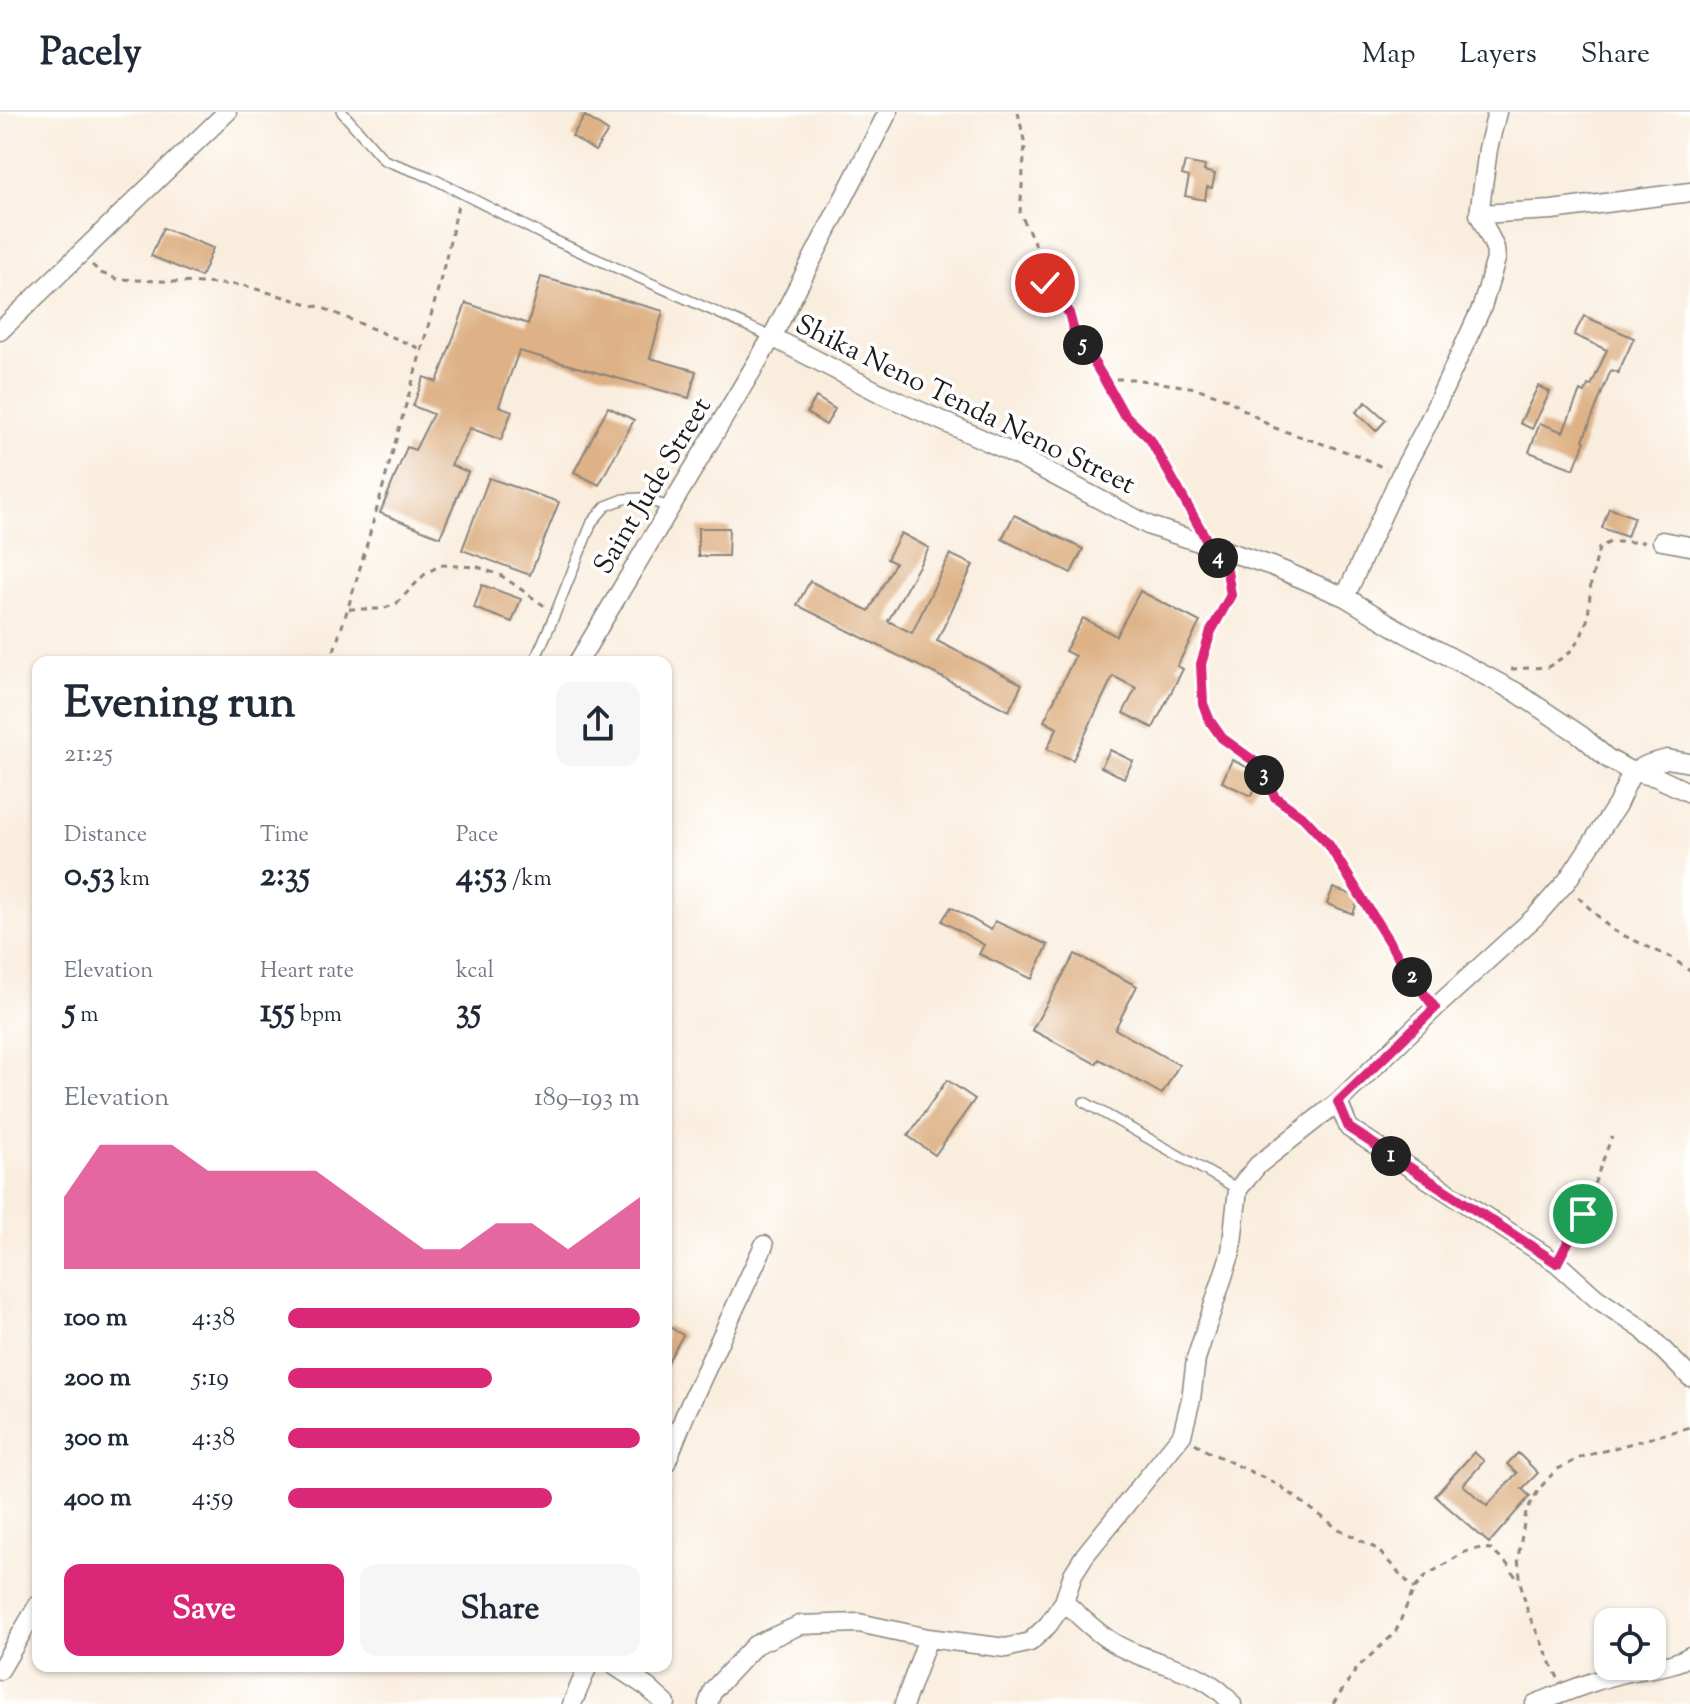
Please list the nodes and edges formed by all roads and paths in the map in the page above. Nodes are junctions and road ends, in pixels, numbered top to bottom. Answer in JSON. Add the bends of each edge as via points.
{"nodes":[{"id":1,"x":227,"y":112,"type":"edge"},
{"id":2,"x":342,"y":112,"type":"edge"},
{"id":3,"x":888,"y":112,"type":"edge"},
{"id":4,"x":1018,"y":112,"type":"edge"},
{"id":5,"x":1497,"y":112,"type":"edge"},
{"id":6,"x":1690,"y":192,"type":"edge"},
{"id":7,"x":460,"y":194,"type":"junction"},
{"id":8,"x":1479,"y":214,"type":"junction"},
{"id":9,"x":81,"y":254,"type":"junction"},
{"id":10,"x":0,"y":331,"type":"edge"},
{"id":11,"x":772,"y":337,"type":"junction"},
{"id":12,"x":421,"y":349,"type":"junction"},
{"id":13,"x":1104,"y":379,"type":"junction"},
{"id":14,"x":1400,"y":476,"type":"junction"},
{"id":15,"x":670,"y":507,"type":"junction"},
{"id":16,"x":1662,"y":541,"type":"joint"},
{"id":17,"x":1210,"y":546,"type":"junction"},
{"id":18,"x":1690,"y":546,"type":"edge"},
{"id":19,"x":1345,"y":597,"type":"junction"},
{"id":20,"x":348,"y":609,"type":"junction"},
{"id":21,"x":555,"y":614,"type":"junction"},
{"id":22,"x":332,"y":656,"type":"edge"},
{"id":23,"x":537,"y":656,"type":"edge"},
{"id":24,"x":582,"y":656,"type":"edge"},
{"id":25,"x":1502,"y":669,"type":"dead end"},
{"id":26,"x":1690,"y":763,"type":"edge"},
{"id":27,"x":1631,"y":775,"type":"junction"},
{"id":28,"x":1690,"y":793,"type":"edge"},
{"id":29,"x":1690,"y":806,"type":"edge"},
{"id":30,"x":1567,"y":881,"type":"junction"},
{"id":31,"x":1690,"y":971,"type":"edge"},
{"id":32,"x":1435,"y":1008,"type":"junction"},
{"id":33,"x":1084,"y":1102,"type":"dead end"},
{"id":34,"x":1338,"y":1102,"type":"junction"},
{"id":35,"x":1612,"y":1136,"type":"dead end"},
{"id":36,"x":1238,"y":1189,"type":"junction"},
{"id":37,"x":764,"y":1245,"type":"dead end"},
{"id":38,"x":1557,"y":1263,"type":"junction"},
{"id":39,"x":1690,"y":1377,"type":"edge"},
{"id":40,"x":1690,"y":1427,"type":"edge"},
{"id":41,"x":1182,"y":1435,"type":"junction"},
{"id":42,"x":672,"y":1448,"type":"edge"},
{"id":43,"x":1521,"y":1585,"type":"junction"},
{"id":44,"x":1414,"y":1589,"type":"junction"},
{"id":45,"x":1064,"y":1602,"type":"junction"},
{"id":46,"x":32,"y":1613,"type":"edge"},
{"id":47,"x":928,"y":1638,"type":"junction"},
{"id":48,"x":6,"y":1647,"type":"edge"},
{"id":49,"x":1690,"y":1656,"type":"edge"},
{"id":50,"x":0,"y":1670,"type":"edge"},
{"id":51,"x":585,"y":1672,"type":"edge"},
{"id":52,"x":624,"y":1672,"type":"edge"},
{"id":53,"x":1565,"y":1692,"type":"junction"},
{"id":54,"x":572,"y":1704,"type":"edge"},
{"id":55,"x":666,"y":1704,"type":"edge"},
{"id":56,"x":708,"y":1704,"type":"edge"},
{"id":57,"x":904,"y":1704,"type":"edge"},
{"id":58,"x":1232,"y":1704,"type":"edge"},
{"id":59,"x":1332,"y":1704,"type":"edge"},
{"id":60,"x":1535,"y":1704,"type":"edge"}],
"edges":[{"from":1,"to":9,"type":"street"},
{"from":2,"to":7,"type":"lane","via":[[384,160]]},
{"from":3,"to":11,"type":"street","name":"Saint Jude Street"},
{"from":4,"to":13,"type":"path","via":[[1025,145],[1020,213],[1040,254],[1045,283],[1069,313]]},
{"from":5,"to":8,"type":"street"},
{"from":6,"to":8,"type":"street"},
{"from":7,"to":11,"type":"lane"},
{"from":7,"to":12,"type":"path"},
{"from":8,"to":14,"type":"street","via":[[1496,259],[1482,307]]},
{"from":9,"to":10,"type":"street"},
{"from":9,"to":12,"type":"path","via":[[101,273],[117,279],[242,285],[323,308]]},
{"from":11,"to":15,"type":"street","name":"Saint Jude Street"},
{"from":11,"to":17,"type":"street","name":"Shika Neno Tenda Neno Street","via":[[1150,526]]},
{"from":12,"to":20,"type":"path"},
{"from":13,"to":14,"type":"path","via":[[1196,388],[1227,399],[1272,427],[1359,456]]},
{"from":13,"to":17,"type":"path","via":[[1123,413],[1150,439]]},
{"from":14,"to":19,"type":"street"},
{"from":15,"to":21,"type":"lane","via":[[640,498],[606,506],[592,522]]},
{"from":15,"to":24,"type":"street","name":"Saint Jude Street"},
{"from":16,"to":18,"type":"street"},
{"from":16,"to":25,"type":"path","via":[[1610,542],[1599,548],[1588,618],[1568,654],[1548,667]]},
{"from":17,"to":19,"type":"street","name":"Shika Neno Tenda Neno Street"},
{"from":17,"to":32,"type":"path","via":[[1227,571],[1231,595],[1201,664],[1203,704],[1210,721],[1222,738],[1258,764],[1275,797],[1329,845]]},
{"from":19,"to":27,"type":"street","name":"Shika Neno Tenda Neno Street","via":[[1516,692]]},
{"from":20,"to":21,"type":"path","via":[[383,609],[397,603],[440,565],[478,567],[502,576]]},
{"from":20,"to":22,"type":"path"},
{"from":21,"to":23,"type":"lane"},
{"from":26,"to":27,"type":"street","via":[[1667,759]]},
{"from":27,"to":28,"type":"street","name":"Shika Neno Tenda Neno Street","via":[[1656,777]]},
{"from":27,"to":29,"type":"street"},
{"from":27,"to":30,"type":"street"},
{"from":30,"to":31,"type":"path","via":[[1612,930]]},
{"from":30,"to":32,"type":"street"},
{"from":32,"to":34,"type":"street"},
{"from":33,"to":36,"type":"lane"},
{"from":34,"to":36,"type":"street","via":[[1258,1165]]},
{"from":34,"to":38,"type":"street","via":[[1349,1128]]},
{"from":35,"to":38,"type":"path","via":[[1583,1214]]},
{"from":36,"to":41,"type":"street","via":[[1231,1252],[1196,1359]]},
{"from":37,"to":42,"type":"street"},
{"from":38,"to":39,"type":"street","via":[[1642,1329]]},
{"from":40,"to":43,"type":"path","via":[[1582,1457],[1556,1470],[1526,1512],[1518,1558]]},
{"from":41,"to":44,"type":"path","via":[[1279,1485],[1337,1528],[1377,1549]]},
{"from":41,"to":45,"type":"street","via":[[1085,1555]]},
{"from":43,"to":44,"type":"path","via":[[1508,1565],[1481,1548],[1427,1575]]},
{"from":43,"to":53,"type":"path","via":[[1528,1613]]},
{"from":44,"to":59,"type":"path","via":[[1395,1633],[1358,1667]]},
{"from":45,"to":47,"type":"street","via":[[1030,1642],[1006,1648]]},
{"from":45,"to":58,"type":"street","via":[[1116,1645],[1203,1678]]},
{"from":46,"to":48,"type":"street"},
{"from":47,"to":56,"type":"street","via":[[859,1623],[800,1625],[755,1645],[713,1690]]},
{"from":47,"to":57,"type":"street"},
{"from":48,"to":50,"type":"street"},
{"from":49,"to":53,"type":"street"},
{"from":51,"to":54,"type":"street"},
{"from":52,"to":55,"type":"street"},
{"from":53,"to":60,"type":"street"}]}
